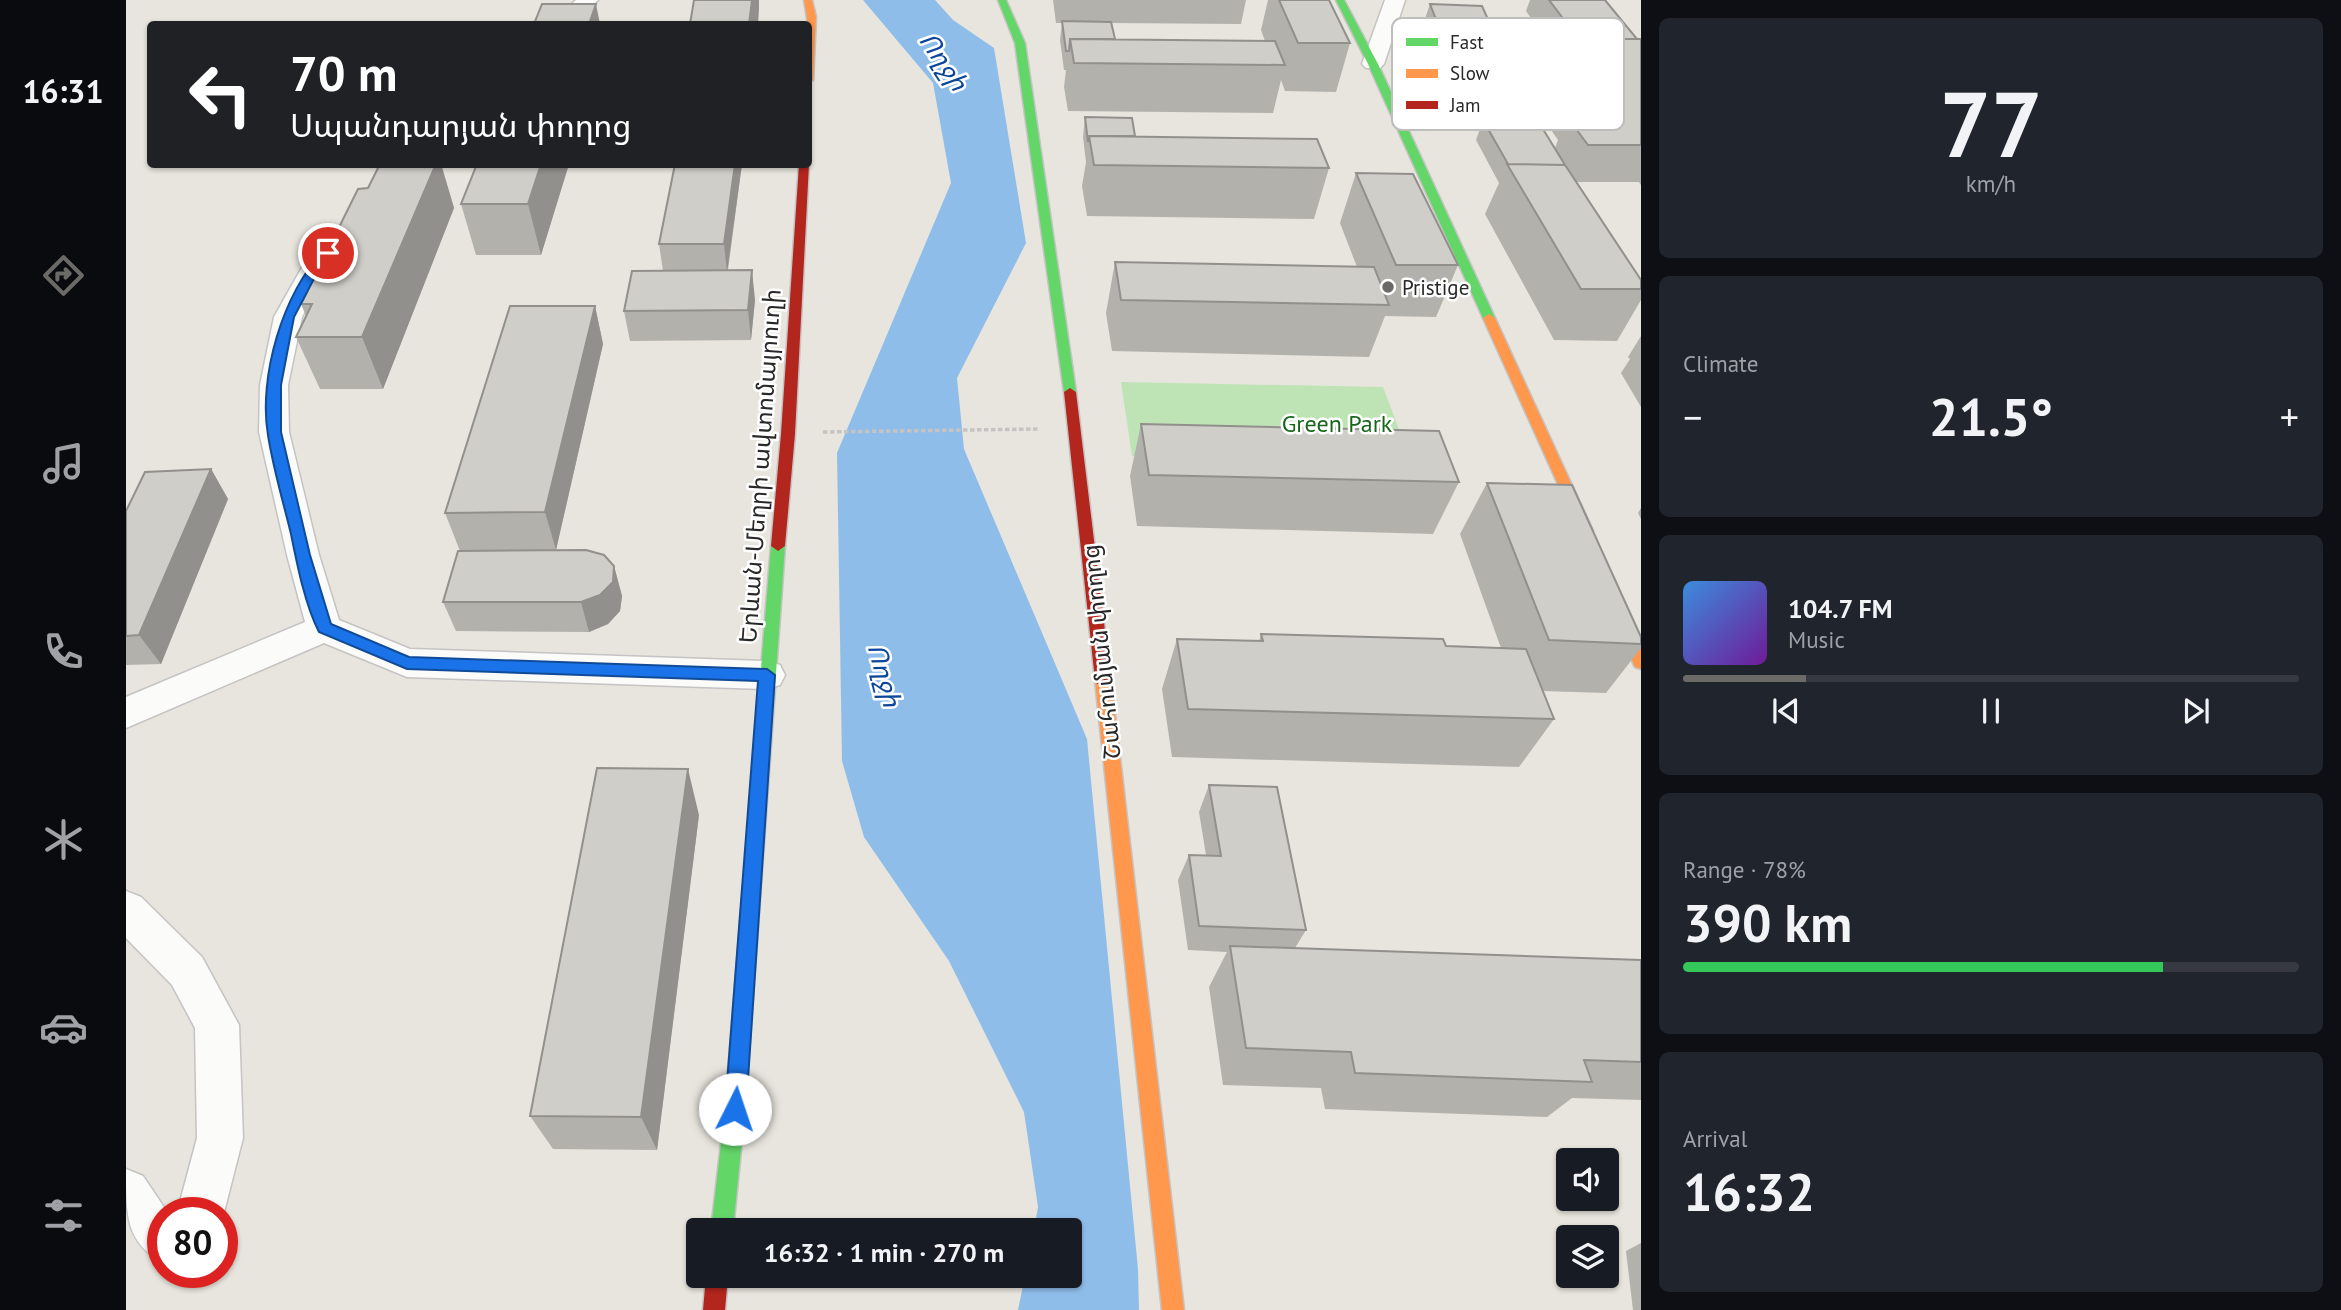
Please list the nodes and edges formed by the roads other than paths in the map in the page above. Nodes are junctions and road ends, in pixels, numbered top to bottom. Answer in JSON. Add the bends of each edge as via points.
{"nodes":[{"id":1,"x":589,"y":0,"type":"edge"},
{"id":2,"x":808,"y":0,"type":"edge"},
{"id":3,"x":1002,"y":0,"type":"edge"},
{"id":4,"x":1340,"y":0,"type":"edge"},
{"id":5,"x":1395,"y":0,"type":"edge"},
{"id":6,"x":564,"y":21,"type":"edge"},
{"id":7,"x":812,"y":21,"type":"edge"},
{"id":8,"x":1373,"y":64,"type":"junction"},
{"id":9,"x":1392,"y":106,"type":"edge"},
{"id":10,"x":1403,"y":130,"type":"edge"},
{"id":11,"x":426,"y":168,"type":"edge"},
{"id":12,"x":804,"y":168,"type":"edge"},
{"id":13,"x":1594,"y":548,"type":"edge"},
{"id":14,"x":1609,"y":587,"type":"edge"},
{"id":15,"x":324,"y":628,"type":"junction"},
{"id":16,"x":1641,"y":663,"type":"edge"},
{"id":17,"x":767,"y":675,"type":"junction"},
{"id":18,"x":126,"y":713,"type":"edge"},
{"id":19,"x":126,"y":910,"type":"edge"},
{"id":20,"x":126,"y":1193,"type":"edge"},
{"id":21,"x":207,"y":1197,"type":"edge"},
{"id":22,"x":723,"y":1218,"type":"edge"},
{"id":23,"x":147,"y":1224,"type":"edge"},
{"id":24,"x":716,"y":1288,"type":"edge"},
{"id":25,"x":714,"y":1310,"type":"edge"},
{"id":26,"x":1173,"y":1310,"type":"edge"}],
"edges":[{"from":1,"to":6,"type":"street"},
{"from":2,"to":7,"type":"main road"},
{"from":3,"to":26,"type":"main road","name":"Շահումյան փողոց","via":[[1020,43],[1076,431]]},
{"from":4,"to":8,"type":"main road"},
{"from":5,"to":8,"type":"street"},
{"from":8,"to":9,"type":"main road"},
{"from":10,"to":13,"type":"main road"},
{"from":11,"to":15,"type":"street","via":[[314,267],[288,317],[274,385],[274,432]]},
{"from":12,"to":17,"type":"main road","name":"Երևան-Մեղրի ավտոմայրուղի","via":[[788,434]]},
{"from":14,"to":16,"type":"main road"},
{"from":15,"to":17,"type":"street","via":[[407,663]]},
{"from":15,"to":18,"type":"street"},
{"from":17,"to":22,"type":"main road","name":"Երևան-Մեղրի ավտոմայրուղի"},
{"from":19,"to":21,"type":"street","via":[[187,971],[217,1025],[220,1138]]},
{"from":20,"to":23,"type":"street"},
{"from":24,"to":25,"type":"main road"}]}
